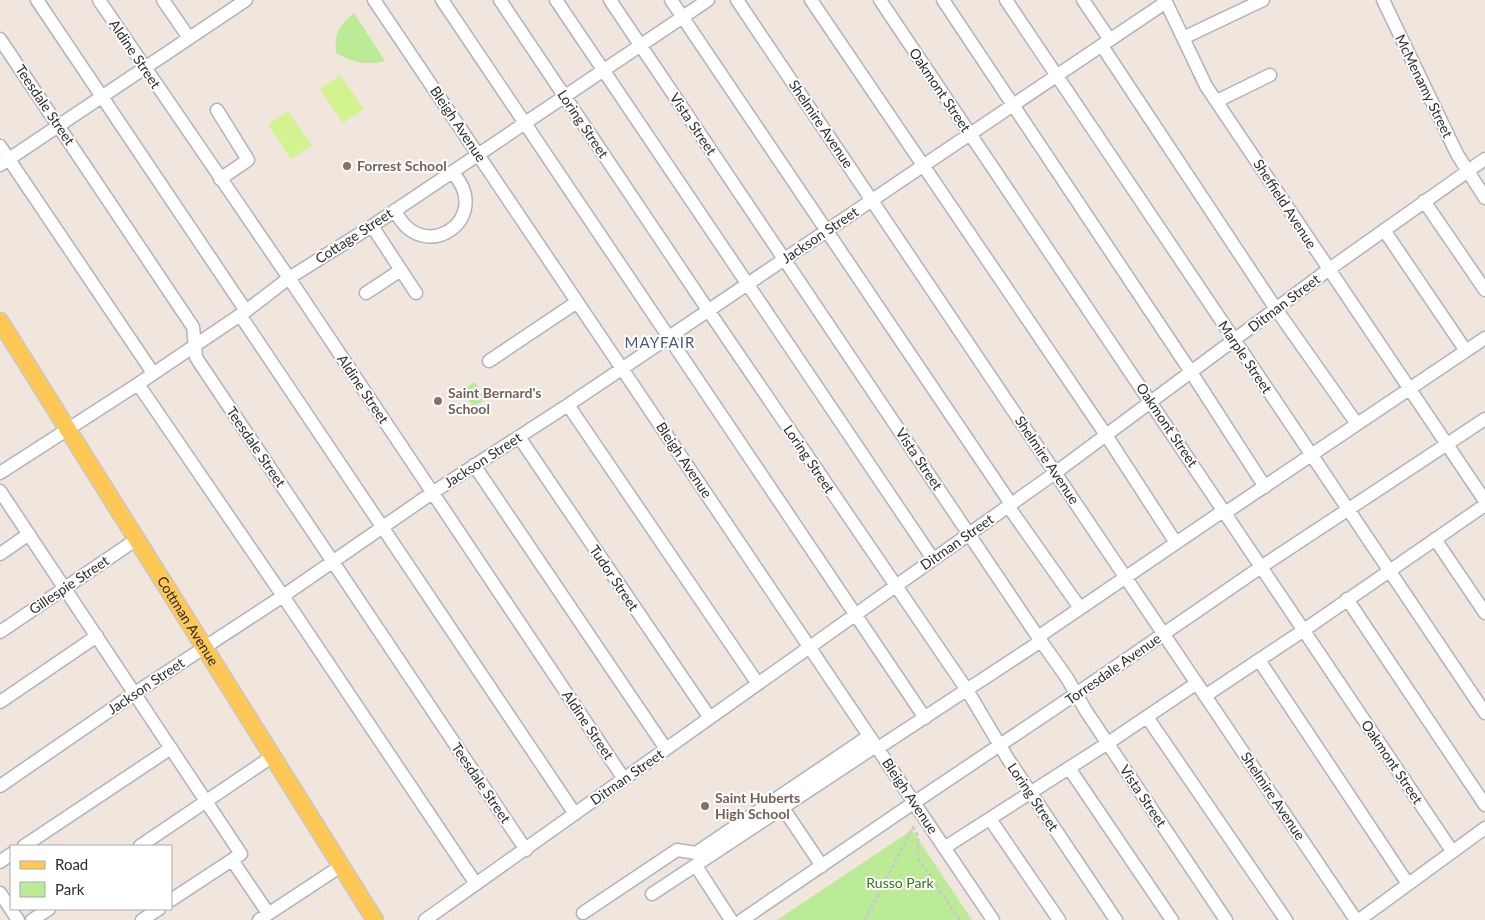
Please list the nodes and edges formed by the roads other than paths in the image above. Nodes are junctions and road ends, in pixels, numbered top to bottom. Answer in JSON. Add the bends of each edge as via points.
{"nodes":[{"id":1,"x":37,"y":0,"type":"edge"},
{"id":2,"x":99,"y":0,"type":"edge"},
{"id":3,"x":163,"y":0,"type":"edge"},
{"id":4,"x":246,"y":0,"type":"edge"},
{"id":5,"x":374,"y":0,"type":"edge"},
{"id":6,"x":442,"y":0,"type":"edge"},
{"id":7,"x":500,"y":0,"type":"edge"},
{"id":8,"x":556,"y":0,"type":"edge"},
{"id":9,"x":610,"y":0,"type":"edge"},
{"id":10,"x":671,"y":0,"type":"edge"},
{"id":11,"x":708,"y":0,"type":"edge"},
{"id":12,"x":737,"y":0,"type":"edge"},
{"id":13,"x":811,"y":0,"type":"edge"},
{"id":14,"x":880,"y":0,"type":"edge"},
{"id":15,"x":943,"y":0,"type":"edge"},
{"id":16,"x":1006,"y":0,"type":"edge"},
{"id":17,"x":1083,"y":0,"type":"edge"},
{"id":18,"x":1263,"y":0,"type":"edge"},
{"id":19,"x":1383,"y":0,"type":"edge"},
{"id":20,"x":1165,"y":1,"type":"edge"},
{"id":21,"x":229,"y":5,"type":"edge"},
{"id":22,"x":683,"y":17,"type":"junction"},
{"id":23,"x":189,"y":38,"type":"junction"},
{"id":24,"x":1183,"y":38,"type":"junction"},
{"id":25,"x":0,"y":39,"type":"edge"},
{"id":26,"x":1106,"y":43,"type":"junction"},
{"id":27,"x":640,"y":45,"type":"junction"},
{"id":28,"x":144,"y":68,"type":"junction"},
{"id":29,"x":603,"y":70,"type":"junction"},
{"id":30,"x":1270,"y":75,"type":"dead end"},
{"id":31,"x":1057,"y":76,"type":"junction"},
{"id":32,"x":564,"y":96,"type":"junction"},
{"id":33,"x":102,"y":97,"type":"junction"},
{"id":34,"x":1217,"y":101,"type":"junction"},
{"id":35,"x":1013,"y":105,"type":"junction"},
{"id":36,"x":217,"y":110,"type":"dead end"},
{"id":37,"x":525,"y":123,"type":"junction"},
{"id":38,"x":58,"y":126,"type":"junction"},
{"id":39,"x":970,"y":134,"type":"junction"},
{"id":40,"x":0,"y":146,"type":"edge"},
{"id":41,"x":478,"y":154,"type":"junction"},
{"id":42,"x":1485,"y":159,"type":"edge"},
{"id":43,"x":4,"y":162,"type":"edge"},
{"id":44,"x":923,"y":166,"type":"junction"},
{"id":45,"x":1467,"y":171,"type":"junction"},
{"id":46,"x":452,"y":172,"type":"junction"},
{"id":47,"x":220,"y":179,"type":"junction"},
{"id":48,"x":1485,"y":198,"type":"edge"},
{"id":49,"x":872,"y":200,"type":"junction"},
{"id":50,"x":1424,"y":201,"type":"junction"},
{"id":51,"x":395,"y":210,"type":"junction"},
{"id":52,"x":372,"y":226,"type":"junction"},
{"id":53,"x":1384,"y":230,"type":"junction"},
{"id":54,"x":826,"y":231,"type":"junction"},
{"id":55,"x":784,"y":260,"type":"junction"},
{"id":56,"x":401,"y":270,"type":"junction"},
{"id":57,"x":1328,"y":270,"type":"junction"},
{"id":58,"x":289,"y":278,"type":"junction"},
{"id":59,"x":747,"y":284,"type":"junction"},
{"id":60,"x":1485,"y":290,"type":"edge"},
{"id":61,"x":366,"y":293,"type":"dead end"},
{"id":62,"x":416,"y":293,"type":"dead end"},
{"id":63,"x":577,"y":302,"type":"junction"},
{"id":64,"x":1276,"y":309,"type":"junction"},
{"id":65,"x":708,"y":310,"type":"junction"},
{"id":66,"x":243,"y":313,"type":"junction"},
{"id":67,"x":0,"y":321,"type":"edge"},
{"id":68,"x":669,"y":337,"type":"junction"},
{"id":69,"x":1485,"y":338,"type":"edge"},
{"id":70,"x":1234,"y":341,"type":"junction"},
{"id":71,"x":195,"y":345,"type":"junction"},
{"id":72,"x":1466,"y":351,"type":"junction"},
{"id":73,"x":489,"y":361,"type":"dead end"},
{"id":74,"x":622,"y":368,"type":"junction"},
{"id":75,"x":1191,"y":372,"type":"junction"},
{"id":76,"x":153,"y":373,"type":"junction"},
{"id":77,"x":138,"y":384,"type":"junction"},
{"id":78,"x":1410,"y":389,"type":"junction"},
{"id":79,"x":1151,"y":402,"type":"junction"},
{"id":80,"x":568,"y":405,"type":"junction"},
{"id":81,"x":1485,"y":419,"type":"edge"},
{"id":82,"x":1357,"y":424,"type":"junction"},
{"id":83,"x":68,"y":427,"type":"junction"},
{"id":84,"x":1106,"y":435,"type":"junction"},
{"id":85,"x":519,"y":437,"type":"junction"},
{"id":86,"x":1447,"y":445,"type":"junction"},
{"id":87,"x":1312,"y":455,"type":"junction"},
{"id":88,"x":474,"y":465,"type":"junction"},
{"id":89,"x":0,"y":473,"type":"edge"},
{"id":90,"x":1055,"y":473,"type":"junction"},
{"id":91,"x":1265,"y":486,"type":"junction"},
{"id":92,"x":0,"y":491,"type":"edge"},
{"id":93,"x":432,"y":493,"type":"junction"},
{"id":94,"x":1485,"y":501,"type":"edge"},
{"id":95,"x":1009,"y":505,"type":"junction"},
{"id":96,"x":1485,"y":505,"type":"edge"},
{"id":97,"x":1349,"y":510,"type":"junction"},
{"id":98,"x":1224,"y":512,"type":"junction"},
{"id":99,"x":382,"y":528,"type":"junction"},
{"id":100,"x":970,"y":533,"type":"junction"},
{"id":101,"x":29,"y":534,"type":"junction"},
{"id":102,"x":137,"y":539,"type":"junction"},
{"id":103,"x":1435,"y":539,"type":"junction"},
{"id":104,"x":1176,"y":543,"type":"junction"},
{"id":105,"x":0,"y":554,"type":"edge"},
{"id":106,"x":933,"y":559,"type":"junction"},
{"id":107,"x":333,"y":562,"type":"junction"},
{"id":108,"x":1261,"y":567,"type":"junction"},
{"id":109,"x":1389,"y":570,"type":"junction"},
{"id":110,"x":1126,"y":577,"type":"junction"},
{"id":111,"x":896,"y":586,"type":"junction"},
{"id":112,"x":64,"y":588,"type":"junction"},
{"id":113,"x":283,"y":596,"type":"junction"},
{"id":114,"x":1347,"y":599,"type":"junction"},
{"id":115,"x":1080,"y":608,"type":"junction"},
{"id":116,"x":1485,"y":613,"type":"edge"},
{"id":117,"x":855,"y":614,"type":"junction"},
{"id":118,"x":1304,"y":630,"type":"junction"},
{"id":119,"x":0,"y":632,"type":"edge"},
{"id":120,"x":1163,"y":634,"type":"junction"},
{"id":121,"x":97,"y":636,"type":"junction"},
{"id":122,"x":1039,"y":639,"type":"junction"},
{"id":123,"x":204,"y":647,"type":"junction"},
{"id":124,"x":810,"y":648,"type":"junction"},
{"id":125,"x":1259,"y":660,"type":"junction"},
{"id":126,"x":758,"y":684,"type":"junction"},
{"id":127,"x":1197,"y":684,"type":"junction"},
{"id":128,"x":967,"y":690,"type":"junction"},
{"id":129,"x":135,"y":693,"type":"junction"},
{"id":130,"x":1076,"y":694,"type":"junction"},
{"id":131,"x":1205,"y":696,"type":"junction"},
{"id":132,"x":0,"y":702,"type":"edge"},
{"id":133,"x":1485,"y":713,"type":"edge"},
{"id":134,"x":1147,"y":717,"type":"junction"},
{"id":135,"x":710,"y":718,"type":"junction"},
{"id":136,"x":925,"y":718,"type":"junction"},
{"id":137,"x":1108,"y":743,"type":"junction"},
{"id":138,"x":874,"y":744,"type":"junction"},
{"id":139,"x":999,"y":745,"type":"junction"},
{"id":140,"x":171,"y":748,"type":"junction"},
{"id":141,"x":666,"y":749,"type":"junction"},
{"id":142,"x":272,"y":756,"type":"junction"},
{"id":143,"x":1069,"y":768,"type":"junction"},
{"id":144,"x":624,"y":779,"type":"junction"},
{"id":145,"x":0,"y":786,"type":"edge"},
{"id":146,"x":1030,"y":792,"type":"junction"},
{"id":147,"x":206,"y":801,"type":"junction"},
{"id":148,"x":914,"y":803,"type":"junction"},
{"id":149,"x":1485,"y":805,"type":"edge"},
{"id":150,"x":783,"y":808,"type":"junction"},
{"id":151,"x":575,"y":814,"type":"junction"},
{"id":152,"x":990,"y":819,"type":"junction"},
{"id":153,"x":1485,"y":828,"type":"edge"},
{"id":154,"x":26,"y":845,"type":"edge"},
{"id":155,"x":141,"y":845,"type":"edge"},
{"id":156,"x":944,"y":848,"type":"junction"},
{"id":157,"x":526,"y":850,"type":"junction"},
{"id":158,"x":1452,"y":851,"type":"junction"},
{"id":159,"x":232,"y":860,"type":"junction"},
{"id":160,"x":341,"y":866,"type":"junction"},
{"id":161,"x":696,"y":866,"type":"junction"},
{"id":162,"x":822,"y":866,"type":"junction"},
{"id":163,"x":476,"y":884,"type":"junction"},
{"id":164,"x":1408,"y":884,"type":"junction"},
{"id":165,"x":0,"y":893,"type":"edge"},
{"id":166,"x":652,"y":894,"type":"dead end"},
{"id":167,"x":172,"y":899,"type":"edge"},
{"id":168,"x":10,"y":908,"type":"edge"},
{"id":169,"x":47,"y":910,"type":"edge"},
{"id":170,"x":157,"y":910,"type":"edge"},
{"id":171,"x":583,"y":914,"type":"dead end"},
{"id":172,"x":263,"y":917,"type":"edge"},
{"id":173,"x":32,"y":920,"type":"edge"},
{"id":174,"x":142,"y":920,"type":"edge"},
{"id":175,"x":375,"y":920,"type":"edge"},
{"id":176,"x":425,"y":920,"type":"edge"},
{"id":177,"x":731,"y":920,"type":"edge"},
{"id":178,"x":742,"y":920,"type":"edge"},
{"id":179,"x":993,"y":920,"type":"edge"},
{"id":180,"x":1059,"y":920,"type":"edge"},
{"id":181,"x":1116,"y":920,"type":"edge"},
{"id":182,"x":1172,"y":920,"type":"edge"},
{"id":183,"x":1226,"y":920,"type":"edge"},
{"id":184,"x":1286,"y":920,"type":"edge"},
{"id":185,"x":1357,"y":920,"type":"edge"}],
"edges":[{"from":1,"to":33,"type":"street"},
{"from":2,"to":28,"type":"street","name":"Aldine Street"},
{"from":3,"to":23,"type":"street"},
{"from":4,"to":21,"type":"street"},
{"from":5,"to":41,"type":"street","name":"Bleigh Avenue"},
{"from":6,"to":37,"type":"street"},
{"from":7,"to":32,"type":"street","name":"Loring Street"},
{"from":8,"to":29,"type":"street"},
{"from":9,"to":27,"type":"street","name":"Vista Street"},
{"from":10,"to":22,"type":"street"},
{"from":11,"to":22,"type":"street","name":"Cottage Street"},
{"from":12,"to":49,"type":"street","name":"Shelmire Avenue"},
{"from":13,"to":44,"type":"street"},
{"from":14,"to":39,"type":"street","name":"Oakmont Street"},
{"from":15,"to":35,"type":"street"},
{"from":16,"to":31,"type":"street","name":"Marple Street"},
{"from":17,"to":26,"type":"street"},
{"from":18,"to":24,"type":"street"},
{"from":19,"to":45,"type":"street","name":"McMenamy Street"},
{"from":20,"to":24,"type":"street","name":"Sheffield Avenue"},
{"from":20,"to":26,"type":"street","name":"Jackson Street"},
{"from":21,"to":23,"type":"street"},
{"from":22,"to":27,"type":"street","name":"Cottage Street"},
{"from":22,"to":54,"type":"street"},
{"from":23,"to":28,"type":"street"},
{"from":24,"to":34,"type":"street","name":"Sheffield Avenue","via":[[1203,81]]},
{"from":25,"to":38,"type":"street","name":"Teesdale Street"},
{"from":26,"to":31,"type":"street","name":"Jackson Street"},
{"from":26,"to":64,"type":"street"},
{"from":27,"to":29,"type":"street","name":"Cottage Street"},
{"from":27,"to":55,"type":"street","name":"Vista Street"},
{"from":28,"to":33,"type":"street"},
{"from":28,"to":47,"type":"street","name":"Aldine Street"},
{"from":29,"to":32,"type":"street","name":"Cottage Street"},
{"from":29,"to":59,"type":"street"},
{"from":30,"to":34,"type":"street"},
{"from":31,"to":35,"type":"street","name":"Jackson Street"},
{"from":31,"to":70,"type":"street","name":"Marple Street"},
{"from":32,"to":37,"type":"street","name":"Cottage Street"},
{"from":32,"to":65,"type":"street","name":"Loring Street"},
{"from":33,"to":38,"type":"street"},
{"from":33,"to":66,"type":"street"},
{"from":34,"to":57,"type":"street","name":"Sheffield Avenue"},
{"from":35,"to":39,"type":"street","name":"Jackson Street"},
{"from":35,"to":75,"type":"street"},
{"from":36,"to":47,"type":"street","via":[[248,160]]},
{"from":37,"to":41,"type":"street","name":"Cottage Street"},
{"from":37,"to":68,"type":"street"},
{"from":38,"to":43,"type":"street"},
{"from":38,"to":71,"type":"street","name":"Teesdale Street","via":[[193,327]]},
{"from":39,"to":44,"type":"street","name":"Jackson Street"},
{"from":39,"to":79,"type":"street","name":"Oakmont Street"},
{"from":40,"to":43,"type":"street"},
{"from":41,"to":46,"type":"street","name":"Cottage Street"},
{"from":41,"to":63,"type":"street","name":"Bleigh Avenue"},
{"from":42,"to":45,"type":"street","name":"Ditman Street"},
{"from":43,"to":76,"type":"street"},
{"from":44,"to":49,"type":"street","name":"Jackson Street"},
{"from":44,"to":84,"type":"street"},
{"from":45,"to":48,"type":"street","name":"McMenamy Street"},
{"from":45,"to":50,"type":"street","name":"Ditman Street"},
{"from":46,"to":51,"type":"street","name":"Cottage Street"},
{"from":46,"to":51,"type":"street","via":[[460,181],[466,205],[455,227],[445,234],[420,236],[400,222]]},
{"from":47,"to":58,"type":"street","name":"Aldine Street"},
{"from":49,"to":54,"type":"street","name":"Jackson Street"},
{"from":49,"to":90,"type":"street","name":"Shelmire Avenue"},
{"from":50,"to":53,"type":"street","name":"Ditman Street"},
{"from":50,"to":60,"type":"street"},
{"from":51,"to":52,"type":"street","name":"Cottage Street"},
{"from":52,"to":56,"type":"street"},
{"from":52,"to":58,"type":"street","name":"Cottage Street"},
{"from":53,"to":57,"type":"street","name":"Ditman Street"},
{"from":53,"to":72,"type":"street"},
{"from":54,"to":55,"type":"street","name":"Jackson Street"},
{"from":54,"to":95,"type":"street"},
{"from":55,"to":59,"type":"street","name":"Jackson Street"},
{"from":55,"to":100,"type":"street","name":"Vista Street"},
{"from":56,"to":61,"type":"street"},
{"from":56,"to":62,"type":"street"},
{"from":57,"to":64,"type":"street","name":"Ditman Street"},
{"from":57,"to":78,"type":"street","name":"Sheffield Avenue"},
{"from":58,"to":66,"type":"street","name":"Cottage Street"},
{"from":58,"to":93,"type":"street","name":"Aldine Street"},
{"from":59,"to":65,"type":"street","name":"Jackson Street"},
{"from":59,"to":106,"type":"street"},
{"from":63,"to":73,"type":"street"},
{"from":63,"to":74,"type":"street","name":"Bleigh Avenue"},
{"from":64,"to":70,"type":"street","name":"Ditman Street"},
{"from":64,"to":82,"type":"street"},
{"from":65,"to":68,"type":"street","name":"Jackson Street"},
{"from":65,"to":111,"type":"street","name":"Loring Street"},
{"from":66,"to":71,"type":"street","name":"Cottage Street"},
{"from":66,"to":99,"type":"street"},
{"from":67,"to":83,"type":"main road","name":"Cottman Avenue"},
{"from":68,"to":74,"type":"street","name":"Jackson Street"},
{"from":68,"to":117,"type":"street"},
{"from":69,"to":72,"type":"street"},
{"from":70,"to":75,"type":"street","name":"Ditman Street"},
{"from":70,"to":87,"type":"street","name":"Marple Street"},
{"from":71,"to":76,"type":"street","name":"Cottage Street"},
{"from":71,"to":107,"type":"street","name":"Teesdale Street","via":[[196,358]]},
{"from":72,"to":78,"type":"street"},
{"from":74,"to":80,"type":"street","name":"Jackson Street"},
{"from":74,"to":124,"type":"street","name":"Bleigh Avenue"},
{"from":75,"to":79,"type":"street","name":"Ditman Street"},
{"from":75,"to":91,"type":"street"},
{"from":76,"to":77,"type":"street","name":"Cottage Street"},
{"from":77,"to":83,"type":"street","name":"Cottage Street"},
{"from":77,"to":113,"type":"street"},
{"from":78,"to":82,"type":"street"},
{"from":78,"to":86,"type":"street","name":"Sheffield Avenue"},
{"from":79,"to":84,"type":"street","name":"Ditman Street"},
{"from":79,"to":98,"type":"street","name":"Oakmont Street"},
{"from":80,"to":85,"type":"street","name":"Jackson Street"},
{"from":80,"to":126,"type":"street"},
{"from":81,"to":86,"type":"street","name":"Torresdale Avenue"},
{"from":82,"to":87,"type":"street"},
{"from":83,"to":89,"type":"street","name":"Cottage Street"},
{"from":83,"to":102,"type":"main road","name":"Cottman Avenue"},
{"from":84,"to":90,"type":"street","name":"Ditman Street"},
{"from":84,"to":104,"type":"street"},
{"from":85,"to":88,"type":"street","name":"Jackson Street"},
{"from":85,"to":135,"type":"street","name":"Tudor Street"},
{"from":86,"to":94,"type":"street","name":"Sheffield Avenue"},
{"from":86,"to":97,"type":"street","name":"Torresdale Avenue"},
{"from":87,"to":91,"type":"street"},
{"from":87,"to":97,"type":"street","name":"Marple Street"},
{"from":88,"to":93,"type":"street","name":"Jackson Street"},
{"from":88,"to":141,"type":"street"},
{"from":90,"to":95,"type":"street","name":"Ditman Street"},
{"from":90,"to":110,"type":"street","name":"Shelmire Avenue"},
{"from":91,"to":98,"type":"street"},
{"from":92,"to":101,"type":"street"},
{"from":93,"to":99,"type":"street","name":"Jackson Street"},
{"from":93,"to":144,"type":"street","name":"Aldine Street"},
{"from":95,"to":100,"type":"street","name":"Ditman Street"},
{"from":95,"to":115,"type":"street"},
{"from":96,"to":103,"type":"street"},
{"from":97,"to":108,"type":"street","name":"Torresdale Avenue"},
{"from":97,"to":109,"type":"street","name":"Marple Street"},
{"from":98,"to":104,"type":"street"},
{"from":98,"to":108,"type":"street","name":"Oakmont Street"},
{"from":99,"to":107,"type":"street","name":"Jackson Street"},
{"from":99,"to":151,"type":"street"},
{"from":100,"to":106,"type":"street","name":"Ditman Street"},
{"from":100,"to":122,"type":"street","name":"Vista Street"},
{"from":101,"to":105,"type":"street"},
{"from":101,"to":112,"type":"street"},
{"from":102,"to":112,"type":"street","name":"Gillespie Street"},
{"from":102,"to":123,"type":"main road","name":"Cottman Avenue"},
{"from":103,"to":109,"type":"street"},
{"from":103,"to":116,"type":"street"},
{"from":104,"to":110,"type":"street"},
{"from":106,"to":111,"type":"street","name":"Ditman Street"},
{"from":107,"to":113,"type":"street","name":"Jackson Street"},
{"from":107,"to":157,"type":"street","name":"Teesdale Street"},
{"from":108,"to":118,"type":"street","name":"Oakmont Street"},
{"from":108,"to":120,"type":"street","name":"Torresdale Avenue"},
{"from":109,"to":114,"type":"street"},
{"from":109,"to":133,"type":"street","name":"Marple Street"},
{"from":110,"to":115,"type":"street"},
{"from":110,"to":120,"type":"street","name":"Shelmire Avenue"},
{"from":111,"to":117,"type":"street","name":"Ditman Street"},
{"from":111,"to":128,"type":"street","name":"Loring Street"},
{"from":112,"to":119,"type":"street","name":"Gillespie Street"},
{"from":112,"to":121,"type":"street"},
{"from":113,"to":123,"type":"street","name":"Jackson Street"},
{"from":113,"to":163,"type":"street"},
{"from":114,"to":118,"type":"street"},
{"from":114,"to":149,"type":"street"},
{"from":115,"to":122,"type":"street"},
{"from":117,"to":124,"type":"street","name":"Ditman Street"},
{"from":117,"to":136,"type":"street"},
{"from":118,"to":125,"type":"street"},
{"from":118,"to":158,"type":"street","name":"Oakmont Street"},
{"from":120,"to":127,"type":"street","name":"Shelmire Avenue"},
{"from":120,"to":130,"type":"street","name":"Torresdale Avenue"},
{"from":121,"to":129,"type":"street"},
{"from":121,"to":132,"type":"street"},
{"from":122,"to":128,"type":"street"},
{"from":122,"to":130,"type":"street","name":"Vista Street"},
{"from":123,"to":129,"type":"street","name":"Jackson Street"},
{"from":123,"to":142,"type":"main road","name":"Cottman Avenue"},
{"from":124,"to":126,"type":"street","name":"Ditman Street"},
{"from":124,"to":138,"type":"street","name":"Bleigh Avenue"},
{"from":125,"to":131,"type":"street"},
{"from":125,"to":164,"type":"street"},
{"from":126,"to":135,"type":"street","name":"Ditman Street"},
{"from":127,"to":131,"type":"street","name":"Shelmire Avenue"},
{"from":127,"to":134,"type":"street"},
{"from":128,"to":136,"type":"street"},
{"from":128,"to":139,"type":"street","name":"Loring Street"},
{"from":129,"to":140,"type":"street"},
{"from":129,"to":145,"type":"street","name":"Jackson Street"},
{"from":130,"to":137,"type":"street","name":"Vista Street"},
{"from":130,"to":139,"type":"street","name":"Torresdale Avenue"},
{"from":131,"to":185,"type":"street","name":"Shelmire Avenue"},
{"from":134,"to":137,"type":"street"},
{"from":134,"to":184,"type":"street"},
{"from":135,"to":141,"type":"street","name":"Ditman Street"},
{"from":136,"to":138,"type":"street"},
{"from":137,"to":143,"type":"street"},
{"from":137,"to":183,"type":"street","name":"Vista Street"},
{"from":138,"to":148,"type":"street","name":"Bleigh Avenue"},
{"from":138,"to":150,"type":"street"},
{"from":138,"to":171,"type":"street","via":[[696,853],[677,850]]},
{"from":139,"to":146,"type":"street","name":"Loring Street"},
{"from":139,"to":148,"type":"street","name":"Torresdale Avenue"},
{"from":140,"to":147,"type":"street"},
{"from":140,"to":154,"type":"street"},
{"from":141,"to":144,"type":"street","name":"Ditman Street"},
{"from":142,"to":147,"type":"street"},
{"from":142,"to":160,"type":"main road","name":"Cottman Avenue"},
{"from":143,"to":146,"type":"street"},
{"from":143,"to":182,"type":"street"},
{"from":144,"to":151,"type":"street","name":"Ditman Street"},
{"from":146,"to":152,"type":"street"},
{"from":146,"to":181,"type":"street","name":"Loring Street"},
{"from":147,"to":155,"type":"street"},
{"from":147,"to":159,"type":"street","via":[[241,854]]},
{"from":148,"to":156,"type":"street","name":"Bleigh Avenue"},
{"from":148,"to":162,"type":"street","name":"Torresdale Avenue"},
{"from":150,"to":161,"type":"street"},
{"from":150,"to":162,"type":"street"},
{"from":151,"to":157,"type":"street","name":"Ditman Street"},
{"from":152,"to":156,"type":"street"},
{"from":152,"to":180,"type":"street"},
{"from":153,"to":158,"type":"street"},
{"from":156,"to":179,"type":"street","name":"Bleigh Avenue"},
{"from":157,"to":163,"type":"street","name":"Ditman Street"},
{"from":158,"to":164,"type":"street"},
{"from":159,"to":167,"type":"street"},
{"from":159,"to":172,"type":"street"},
{"from":160,"to":172,"type":"street"},
{"from":160,"to":175,"type":"main road","name":"Cottman Avenue"},
{"from":161,"to":166,"type":"street"},
{"from":161,"to":177,"type":"street"},
{"from":162,"to":178,"type":"street","name":"Torresdale Avenue"},
{"from":163,"to":176,"type":"street","name":"Ditman Street"},
{"from":164,"to":185,"type":"street"},
{"from":165,"to":168,"type":"street"},
{"from":169,"to":173,"type":"street"},
{"from":170,"to":174,"type":"street"}]}
